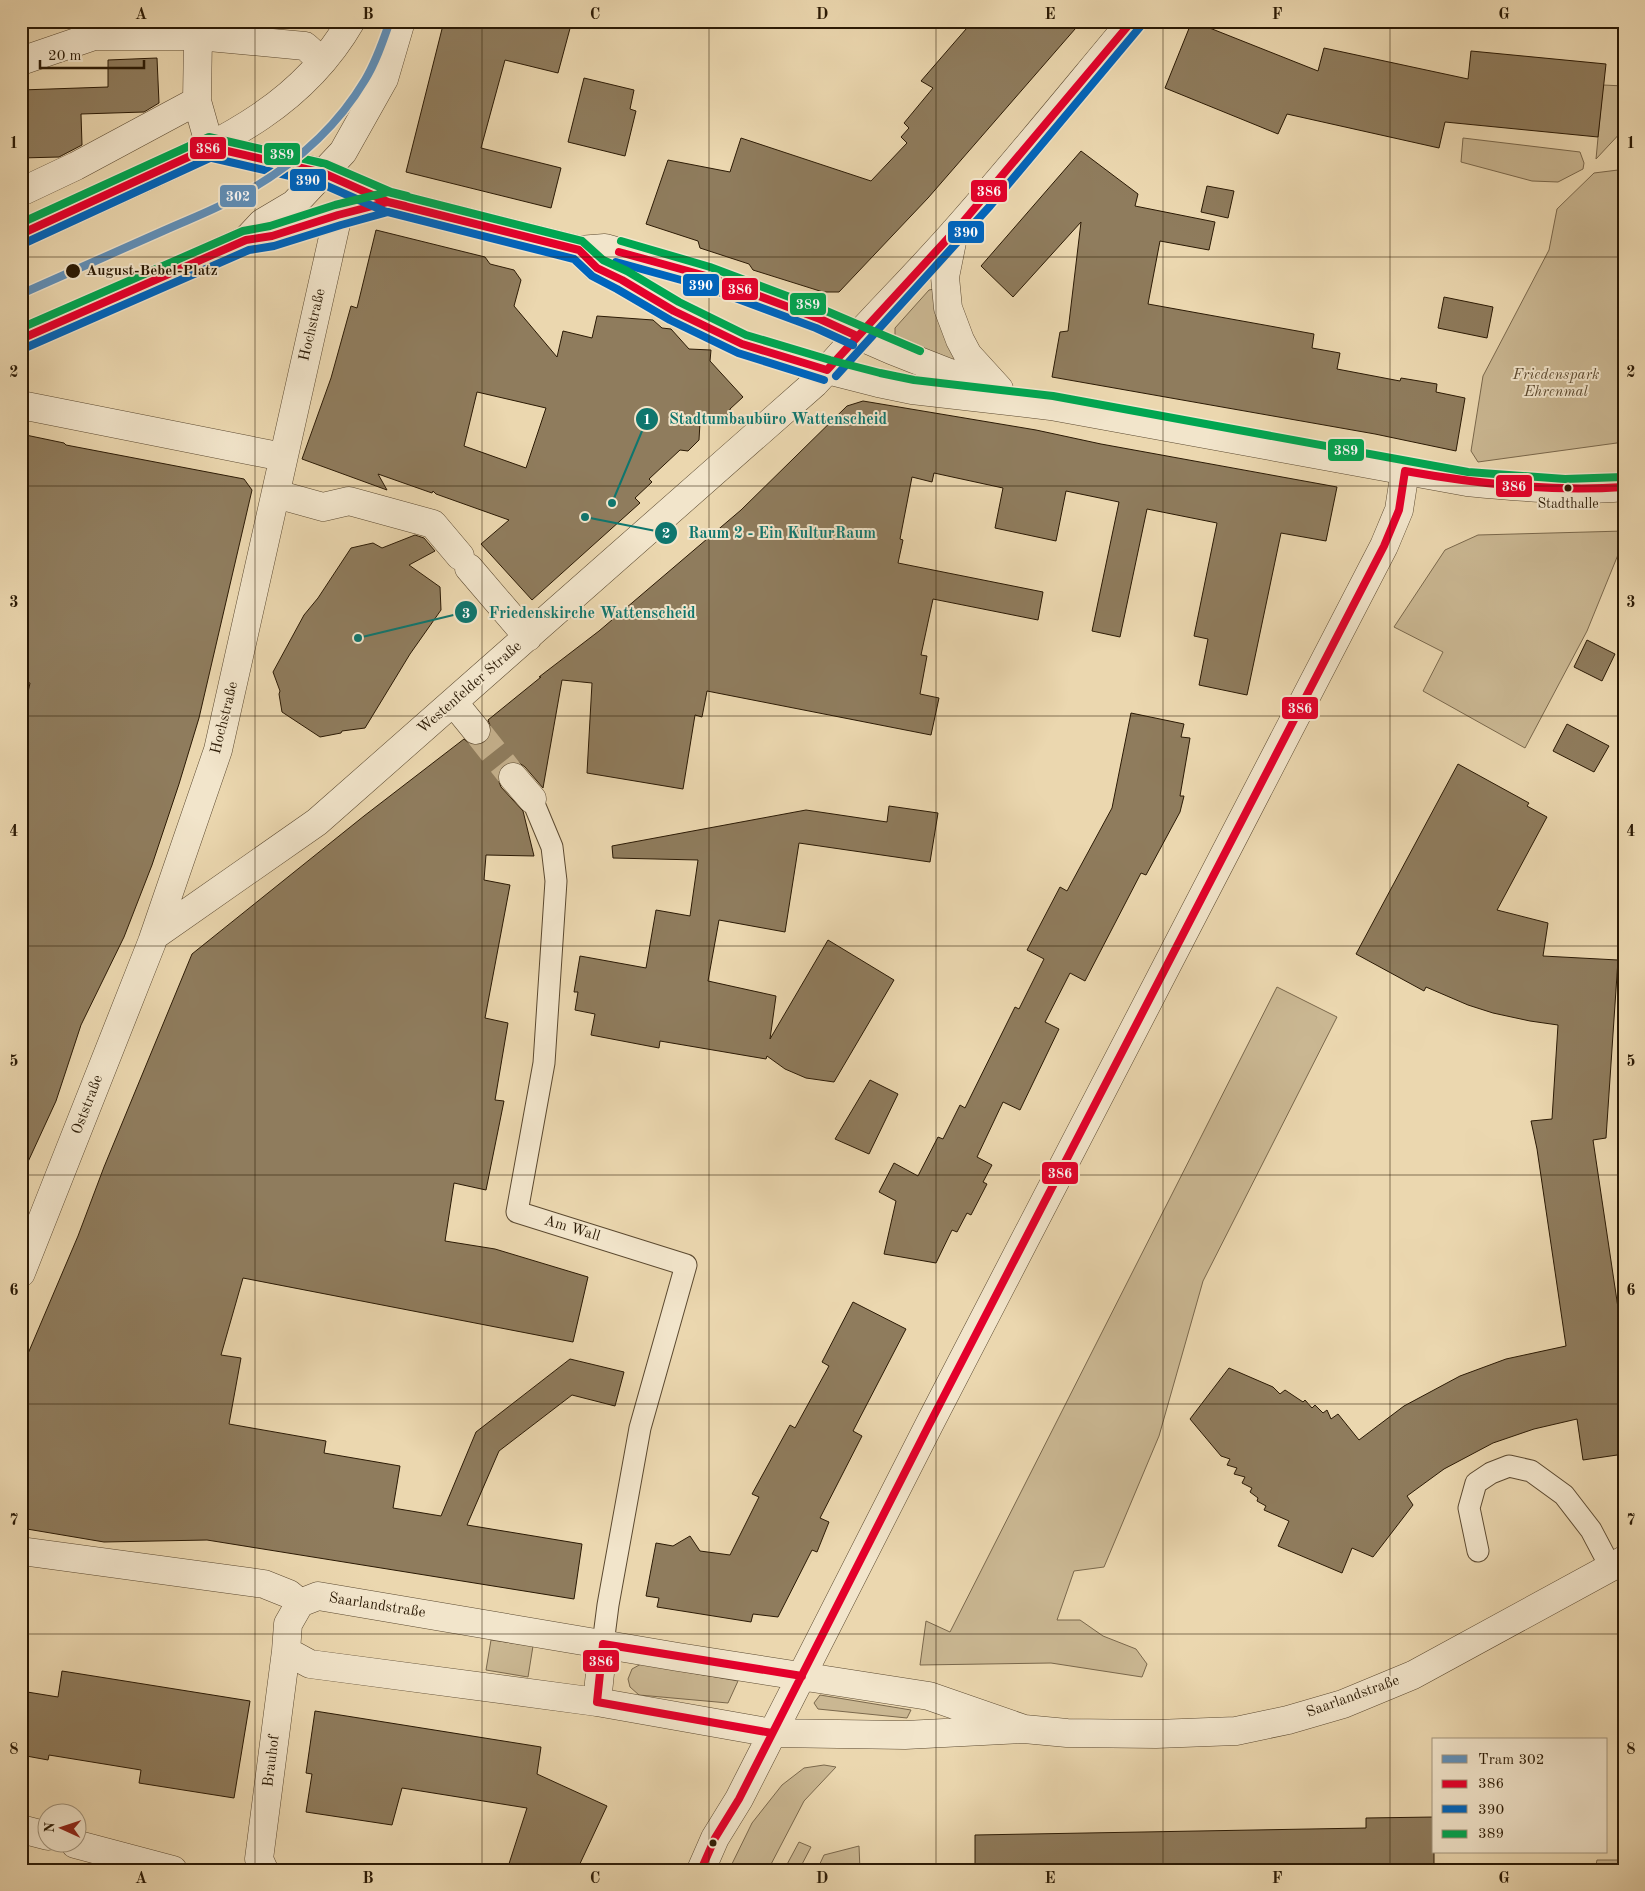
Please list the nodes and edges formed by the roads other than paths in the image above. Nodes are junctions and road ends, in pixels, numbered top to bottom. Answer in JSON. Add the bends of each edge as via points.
{"nodes":[{"id":1,"x":351,"y":21,"type":"edge"},
{"id":2,"x":401,"y":21,"type":"edge"},
{"id":3,"x":1132,"y":21,"type":"edge"},
{"id":4,"x":198,"y":36,"type":"junction"},
{"id":5,"x":21,"y":61,"type":"edge"},
{"id":6,"x":322,"y":61,"type":"junction"},
{"id":7,"x":197,"y":101,"type":"junction"},
{"id":8,"x":210,"y":148,"type":"junction"},
{"id":9,"x":323,"y":173,"type":"junction"},
{"id":10,"x":21,"y":192,"type":"edge"},
{"id":11,"x":388,"y":202,"type":"junction"},
{"id":12,"x":338,"y":215,"type":"junction"},
{"id":13,"x":954,"y":232,"type":"junction"},
{"id":14,"x":21,"y":234,"type":"edge"},
{"id":15,"x":246,"y":240,"type":"junction"},
{"id":16,"x":579,"y":250,"type":"junction"},
{"id":17,"x":857,"y":336,"type":"junction"},
{"id":18,"x":21,"y":339,"type":"edge"},
{"id":19,"x":827,"y":370,"type":"junction"},
{"id":20,"x":1000,"y":389,"type":"junction"},
{"id":21,"x":21,"y":405,"type":"edge"},
{"id":22,"x":1051,"y":406,"type":"junction"},
{"id":23,"x":283,"y":457,"type":"junction"},
{"id":24,"x":1406,"y":471,"type":"junction"},
{"id":25,"x":1624,"y":487,"type":"edge"},
{"id":26,"x":276,"y":494,"type":"junction"},
{"id":27,"x":528,"y":637,"type":"junction"},
{"id":28,"x":454,"y":703,"type":"junction"},
{"id":29,"x":476,"y":730,"type":"tunnel mouth"},
{"id":30,"x":513,"y":777,"type":"tunnel mouth"},
{"id":31,"x":532,"y":799,"type":"joint"},
{"id":32,"x":154,"y":936,"type":"junction"},
{"id":33,"x":21,"y":1273,"type":"edge"},
{"id":34,"x":21,"y":1551,"type":"edge"},
{"id":35,"x":1478,"y":1552,"type":"dead end"},
{"id":36,"x":1617,"y":1563,"type":"edge"},
{"id":37,"x":300,"y":1604,"type":"junction"},
{"id":38,"x":603,"y":1644,"type":"junction"},
{"id":39,"x":286,"y":1651,"type":"junction"},
{"id":40,"x":802,"y":1676,"type":"junction"},
{"id":41,"x":596,"y":1702,"type":"junction"},
{"id":42,"x":1024,"y":1729,"type":"junction"},
{"id":43,"x":772,"y":1733,"type":"junction"},
{"id":44,"x":21,"y":1829,"type":"edge"},
{"id":45,"x":38,"y":1833,"type":"edge"},
{"id":46,"x":88,"y":1847,"type":"edge"},
{"id":47,"x":173,"y":1870,"type":"edge"},
{"id":48,"x":264,"y":1870,"type":"edge"},
{"id":49,"x":701,"y":1870,"type":"edge"}],
"edges":[{"from":1,"to":6,"type":"street"},
{"from":2,"to":9,"type":"street","via":[[384,79],[343,152]]},
{"from":3,"to":13,"type":"street","name":"Westenfelder Straße"},
{"from":4,"to":5,"type":"street","via":[[94,36]]},
{"from":4,"to":6,"type":"street","via":[[305,46]]},
{"from":4,"to":7,"type":"street"},
{"from":6,"to":8,"type":"street","via":[[292,94],[249,126]]},
{"from":7,"to":8,"type":"street"},
{"from":7,"to":10,"type":"street"},
{"from":8,"to":9,"type":"street"},
{"from":8,"to":14,"type":"street"},
{"from":9,"to":11,"type":"street"},
{"from":9,"to":15,"type":"street","via":[[294,204],[262,223]]},
{"from":11,"to":12,"type":"street"},
{"from":11,"to":16,"type":"street"},
{"from":12,"to":15,"type":"street","via":[[272,236]]},
{"from":12,"to":23,"type":"street","name":"Hochstraße"},
{"from":13,"to":17,"type":"street","name":"Westenfelder Straße"},
{"from":13,"to":20,"type":"street","via":[[945,277],[948,308],[968,355]]},
{"from":15,"to":18,"type":"street"},
{"from":16,"to":17,"type":"street","via":[[605,248],[706,276],[820,318]]},
{"from":16,"to":19,"type":"street","via":[[597,268],[742,344]]},
{"from":17,"to":19,"type":"street","name":"Westenfelder Straße"},
{"from":17,"to":20,"type":"street"},
{"from":19,"to":22,"type":"street","via":[[912,390]]},
{"from":19,"to":27,"type":"street","name":"Westenfelder Straße"},
{"from":20,"to":22,"type":"street"},
{"from":21,"to":23,"type":"street"},
{"from":22,"to":24,"type":"street"},
{"from":23,"to":26,"type":"street","name":"Hochstraße"},
{"from":24,"to":25,"type":"street","via":[[1467,482],[1532,488],[1597,490]]},
{"from":24,"to":40,"type":"street","via":[[1399,510],[1384,546]]},
{"from":26,"to":27,"type":"street","via":[[323,507],[349,501],[433,524]]},
{"from":26,"to":32,"type":"street","name":"Hochstraße","via":[[218,750]]},
{"from":27,"to":28,"type":"street","name":"Westenfelder Straße"},
{"from":28,"to":29,"type":"street"},
{"from":28,"to":32,"type":"street","name":"Westenfelder Straße","via":[[317,822]]},
{"from":30,"to":31,"type":"street","name":"Am Wall"},
{"from":31,"to":38,"type":"lane","name":"Am Wall","via":[[552,847],[556,882],[544,1063],[517,1212],[686,1265],[640,1428]]},
{"from":32,"to":33,"type":"street","name":"Oststraße"},
{"from":34,"to":37,"type":"street","via":[[264,1584],[289,1594]]},
{"from":35,"to":36,"type":"lane","via":[[1468,1508],[1476,1484],[1491,1473],[1510,1466],[1531,1471],[1564,1495]]},
{"from":36,"to":42,"type":"street","name":"Saarlandstraße","via":[[1413,1675],[1343,1704],[1297,1717],[1236,1731],[1106,1734]]},
{"from":37,"to":38,"type":"street","name":"Saarlandstraße","via":[[318,1596]]},
{"from":37,"to":39,"type":"street","via":[[288,1624]]},
{"from":38,"to":40,"type":"street","name":"Saarlandstraße"},
{"from":38,"to":41,"type":"street"},
{"from":39,"to":41,"type":"street","name":"Saarlandstraße","via":[[310,1664]]},
{"from":39,"to":48,"type":"street","name":"Brauhof","via":[[259,1858]]},
{"from":40,"to":42,"type":"street","name":"Saarlandstraße","via":[[929,1696]]},
{"from":40,"to":43,"type":"street"},
{"from":41,"to":43,"type":"street","name":"Saarlandstraße"},
{"from":42,"to":43,"type":"street","name":"Saarlandstraße","via":[[905,1735]]},
{"from":43,"to":49,"type":"street"},
{"from":44,"to":45,"type":"street"},
{"from":46,"to":47,"type":"street"}]}
